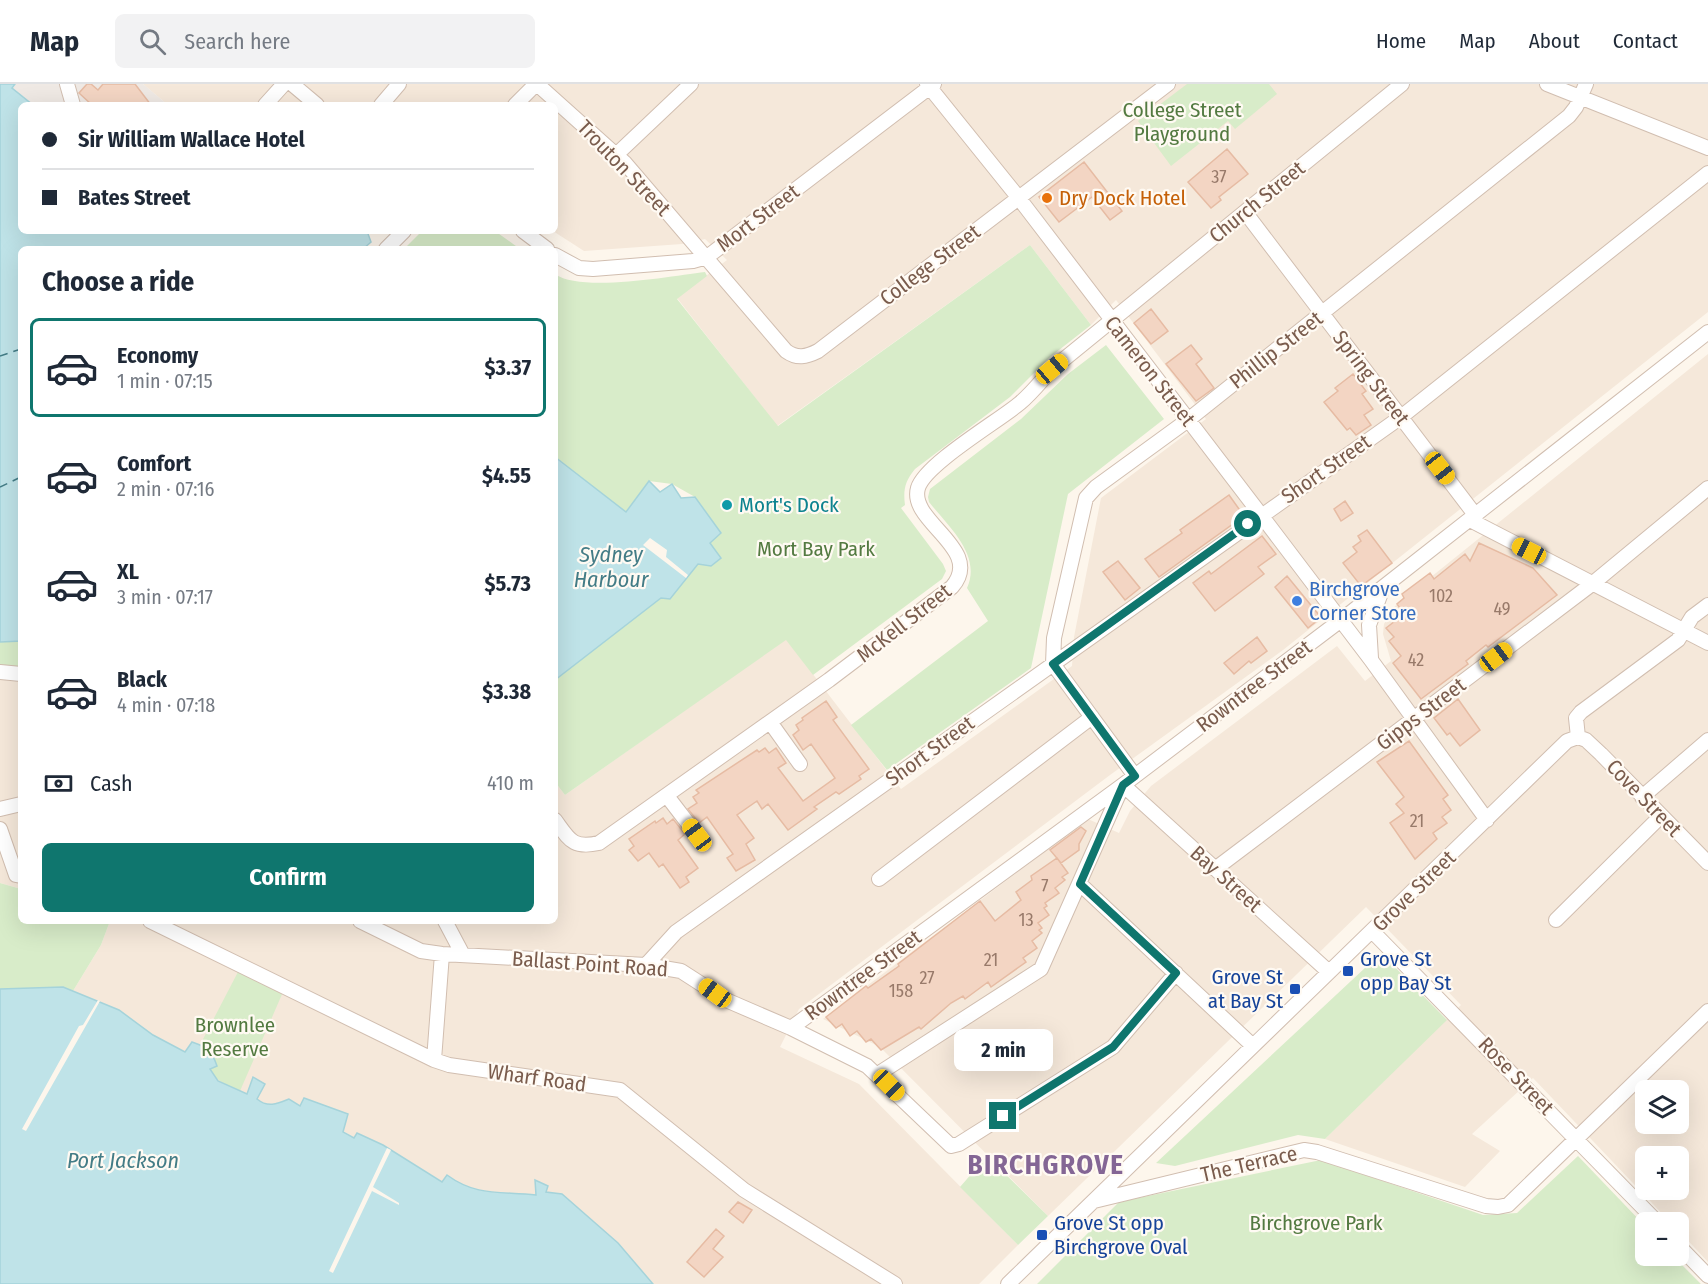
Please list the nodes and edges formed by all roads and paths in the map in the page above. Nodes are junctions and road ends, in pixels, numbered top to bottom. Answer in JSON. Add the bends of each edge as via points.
{"nodes":[{"id":1,"x":68,"y":84,"type":"edge"},
{"id":2,"x":399,"y":84,"type":"edge"},
{"id":3,"x":536,"y":84,"type":"edge"},
{"id":4,"x":691,"y":84,"type":"edge"},
{"id":5,"x":1168,"y":84,"type":"edge"},
{"id":6,"x":1402,"y":84,"type":"edge"},
{"id":7,"x":1547,"y":84,"type":"edge"},
{"id":8,"x":283,"y":85,"type":"edge"},
{"id":9,"x":930,"y":85,"type":"edge"},
{"id":10,"x":1584,"y":90,"type":"edge"},
{"id":11,"x":72,"y":102,"type":"edge"},
{"id":12,"x":268,"y":102,"type":"edge"},
{"id":13,"x":312,"y":102,"type":"edge"},
{"id":14,"x":384,"y":102,"type":"edge"},
{"id":15,"x":518,"y":102,"type":"edge"},
{"id":16,"x":556,"y":102,"type":"edge"},
{"id":17,"x":558,"y":104,"type":"edge"},
{"id":18,"x":1708,"y":148,"type":"edge"},
{"id":19,"x":616,"y":155,"type":"junction"},
{"id":20,"x":1708,"y":173,"type":"edge"},
{"id":21,"x":1018,"y":197,"type":"junction"},
{"id":22,"x":1245,"y":212,"type":"junction"},
{"id":23,"x":401,"y":234,"type":"edge"},
{"id":24,"x":527,"y":234,"type":"edge"},
{"id":25,"x":389,"y":246,"type":"edge"},
{"id":26,"x":543,"y":246,"type":"edge"},
{"id":27,"x":558,"y":257,"type":"edge"},
{"id":28,"x":707,"y":257,"type":"junction"},
{"id":29,"x":1322,"y":314,"type":"junction"},
{"id":30,"x":1112,"y":320,"type":"junction"},
{"id":31,"x":1708,"y":332,"type":"edge"},
{"id":32,"x":1401,"y":417,"type":"junction"},
{"id":33,"x":1188,"y":420,"type":"junction"},
{"id":34,"x":1708,"y":488,"type":"edge"},
{"id":35,"x":1261,"y":515,"type":"junction"},
{"id":36,"x":1473,"y":518,"type":"junction"},
{"id":37,"x":1592,"y":584,"type":"junction"},
{"id":38,"x":1383,"y":589,"type":"junction"},
{"id":39,"x":1708,"y":605,"type":"edge"},
{"id":40,"x":1341,"y":621,"type":"junction"},
{"id":41,"x":1684,"y":630,"type":"junction"},
{"id":42,"x":1708,"y":643,"type":"edge"},
{"id":43,"x":1371,"y":660,"type":"junction"},
{"id":44,"x":1053,"y":664,"type":"junction"},
{"id":45,"x":0,"y":672,"type":"edge"},
{"id":46,"x":18,"y":674,"type":"edge"},
{"id":47,"x":1092,"y":717,"type":"junction"},
{"id":48,"x":1414,"y":719,"type":"junction"},
{"id":49,"x":770,"y":722,"type":"junction"},
{"id":50,"x":1578,"y":736,"type":"junction"},
{"id":51,"x":1708,"y":740,"type":"edge"},
{"id":52,"x":800,"y":764,"type":"dead end"},
{"id":53,"x":1135,"y":776,"type":"junction"},
{"id":54,"x":1123,"y":785,"type":"junction"},
{"id":55,"x":667,"y":796,"type":"junction"},
{"id":56,"x":1642,"y":797,"type":"junction"},
{"id":57,"x":18,"y":805,"type":"edge"},
{"id":58,"x":0,"y":809,"type":"edge"},
{"id":59,"x":1090,"y":809,"type":"junction"},
{"id":60,"x":1660,"y":816,"type":"junction"},
{"id":61,"x":1487,"y":820,"type":"junction"},
{"id":62,"x":558,"y":824,"type":"edge"},
{"id":63,"x":1104,"y":826,"type":"junction"},
{"id":64,"x":0,"y":829,"type":"edge"},
{"id":65,"x":697,"y":835,"type":"dead end"},
{"id":66,"x":1708,"y":863,"type":"edge"},
{"id":67,"x":1215,"y":869,"type":"junction"},
{"id":68,"x":18,"y":876,"type":"edge"},
{"id":69,"x":879,"y":879,"type":"dead end"},
{"id":70,"x":1080,"y":884,"type":"junction"},
{"id":71,"x":1556,"y":920,"type":"dead end"},
{"id":72,"x":156,"y":924,"type":"edge"},
{"id":73,"x":366,"y":924,"type":"edge"},
{"id":74,"x":447,"y":924,"type":"edge"},
{"id":75,"x":1373,"y":932,"type":"junction"},
{"id":76,"x":442,"y":954,"type":"junction"},
{"id":77,"x":463,"y":956,"type":"junction"},
{"id":78,"x":646,"y":965,"type":"junction"},
{"id":79,"x":1329,"y":972,"type":"junction"},
{"id":80,"x":1176,"y":973,"type":"junction"},
{"id":81,"x":1708,"y":1011,"type":"edge"},
{"id":82,"x":790,"y":1028,"type":"junction"},
{"id":83,"x":1253,"y":1046,"type":"junction"},
{"id":84,"x":434,"y":1060,"type":"junction"},
{"id":85,"x":878,"y":1074,"type":"junction"},
{"id":86,"x":1576,"y":1140,"type":"junction"},
{"id":87,"x":1092,"y":1202,"type":"junction"},
{"id":88,"x":1647,"y":1212,"type":"edge"},
{"id":89,"x":1689,"y":1256,"type":"edge"},
{"id":90,"x":1708,"y":1276,"type":"edge"},
{"id":91,"x":895,"y":1284,"type":"edge"},
{"id":92,"x":1008,"y":1284,"type":"edge"}],
"edges":[{"from":1,"to":11,"type":"street"},
{"from":2,"to":14,"type":"street"},
{"from":3,"to":15,"type":"street"},
{"from":3,"to":16,"type":"street","name":"Trouton Street"},
{"from":4,"to":19,"type":"street"},
{"from":5,"to":21,"type":"street","name":"College Street"},
{"from":6,"to":22,"type":"street","name":"Church Street"},
{"from":7,"to":10,"type":"street"},
{"from":8,"to":12,"type":"street"},
{"from":8,"to":13,"type":"street"},
{"from":9,"to":21,"type":"street","name":"Cameron Street"},
{"from":9,"to":28,"type":"street","name":"Mort Street"},
{"from":10,"to":18,"type":"street"},
{"from":10,"to":29,"type":"street","name":"Phillip Street","via":[[1569,116]]},
{"from":17,"to":19,"type":"street","name":"Trouton Street"},
{"from":19,"to":28,"type":"street","name":"Trouton Street"},
{"from":20,"to":32,"type":"street","name":"Short Street"},
{"from":21,"to":28,"type":"street","name":"College Street","via":[[818,351],[803,356],[786,351]]},
{"from":21,"to":30,"type":"street","name":"Cameron Street"},
{"from":22,"to":29,"type":"street","name":"Spring Street"},
{"from":22,"to":30,"type":"street","name":"Church Street"},
{"from":23,"to":25,"type":"street"},
{"from":24,"to":26,"type":"street"},
{"from":27,"to":28,"type":"street","name":"Mort Street","via":[[579,268],[593,269]]},
{"from":29,"to":32,"type":"street","name":"Spring Street"},
{"from":29,"to":33,"type":"street","name":"Phillip Street"},
{"from":30,"to":33,"type":"street","name":"Cameron Street"},
{"from":30,"to":49,"type":"street","name":"McKell Street","via":[[1052,369],[1021,402],[924,477],[918,497],[959,557],[959,579]]},
{"from":31,"to":36,"type":"street","name":"Rowntree Street"},
{"from":32,"to":35,"type":"street","name":"Short Street"},
{"from":32,"to":36,"type":"street","name":"Spring Street"},
{"from":33,"to":35,"type":"street","name":"Cameron Street"},
{"from":33,"to":44,"type":"street","name":"Phillip Street","via":[[1086,498],[1054,638]]},
{"from":34,"to":37,"type":"street","name":"Gipps Street"},
{"from":35,"to":40,"type":"street","name":"Cameron Street"},
{"from":35,"to":44,"type":"street","name":"Short Street"},
{"from":36,"to":37,"type":"street","name":"Spring Street"},
{"from":36,"to":38,"type":"street","name":"Rowntree Street"},
{"from":37,"to":41,"type":"street","name":"Spring Street"},
{"from":37,"to":48,"type":"street","name":"Gipps Street"},
{"from":38,"to":40,"type":"street","name":"Rowntree Street"},
{"from":38,"to":43,"type":"street","via":[[1369,625]]},
{"from":39,"to":41,"type":"street","via":[[1692,617]]},
{"from":40,"to":43,"type":"street","name":"Cameron Street"},
{"from":40,"to":53,"type":"street","name":"Rowntree Street"},
{"from":41,"to":42,"type":"street","name":"Spring Street"},
{"from":41,"to":50,"type":"street","via":[[1678,640],[1581,712],[1576,718]]},
{"from":43,"to":48,"type":"street","name":"Cameron Street"},
{"from":44,"to":47,"type":"street"},
{"from":44,"to":78,"type":"street","name":"Short Street","via":[[676,932]]},
{"from":45,"to":46,"type":"street"},
{"from":47,"to":53,"type":"street"},
{"from":47,"to":69,"type":"street"},
{"from":48,"to":61,"type":"street","name":"Cameron Street"},
{"from":48,"to":67,"type":"street","name":"Gipps Street"},
{"from":49,"to":52,"type":"street"},
{"from":49,"to":55,"type":"street","name":"McKell Street"},
{"from":50,"to":56,"type":"street","name":"Cove Street"},
{"from":50,"to":61,"type":"street","name":"Grove Street","via":[[1567,741]]},
{"from":51,"to":56,"type":"street"},
{"from":53,"to":54,"type":"street","name":"Rowntree Street"},
{"from":54,"to":59,"type":"street","name":"Rowntree Street"},
{"from":54,"to":63,"type":"street"},
{"from":54,"to":67,"type":"street","name":"Bay Street"},
{"from":55,"to":62,"type":"street","name":"McKell Street","via":[[598,843],[585,847],[572,843]]},
{"from":55,"to":65,"type":"street"},
{"from":56,"to":60,"type":"street","name":"Cove Street"},
{"from":57,"to":58,"type":"street"},
{"from":59,"to":63,"type":"street"},
{"from":59,"to":82,"type":"street","name":"Rowntree Street"},
{"from":60,"to":66,"type":"street","name":"Cove Street"},
{"from":60,"to":71,"type":"street"},
{"from":61,"to":75,"type":"street","name":"Grove Street"},
{"from":63,"to":70,"type":"street"},
{"from":64,"to":68,"type":"street"},
{"from":67,"to":79,"type":"street","name":"Bay Street"},
{"from":70,"to":80,"type":"street"},
{"from":70,"to":85,"type":"street","via":[[1041,969]]},
{"from":72,"to":84,"type":"street","name":"Wharf Road"},
{"from":73,"to":76,"type":"street","name":"Ballast Point Road","via":[[421,951]]},
{"from":74,"to":77,"type":"street"},
{"from":75,"to":79,"type":"street","name":"Grove Street"},
{"from":75,"to":86,"type":"street","name":"Rose Street"},
{"from":76,"to":77,"type":"street","name":"Ballast Point Road"},
{"from":76,"to":84,"type":"street"},
{"from":77,"to":78,"type":"street","name":"Ballast Point Road"},
{"from":78,"to":82,"type":"street","name":"Ballast Point Road","via":[[681,971],[726,1000]]},
{"from":79,"to":83,"type":"street","name":"Grove Street"},
{"from":80,"to":83,"type":"street"},
{"from":80,"to":85,"type":"street","name":"Ballast Point Road","via":[[1113,1047],[951,1146]]},
{"from":81,"to":86,"type":"street"},
{"from":82,"to":85,"type":"street","name":"Ballast Point Road"},
{"from":83,"to":87,"type":"street","name":"Grove Street"},
{"from":84,"to":91,"type":"street","name":"Wharf Road","via":[[620,1089],[744,1190]]},
{"from":86,"to":87,"type":"street","name":"The Terrace","via":[[1503,1206],[1486,1206],[1304,1150]]},
{"from":86,"to":88,"type":"street","name":"Rose Street"},
{"from":87,"to":92,"type":"street","name":"Grove Street"},
{"from":89,"to":90,"type":"street"}]}
